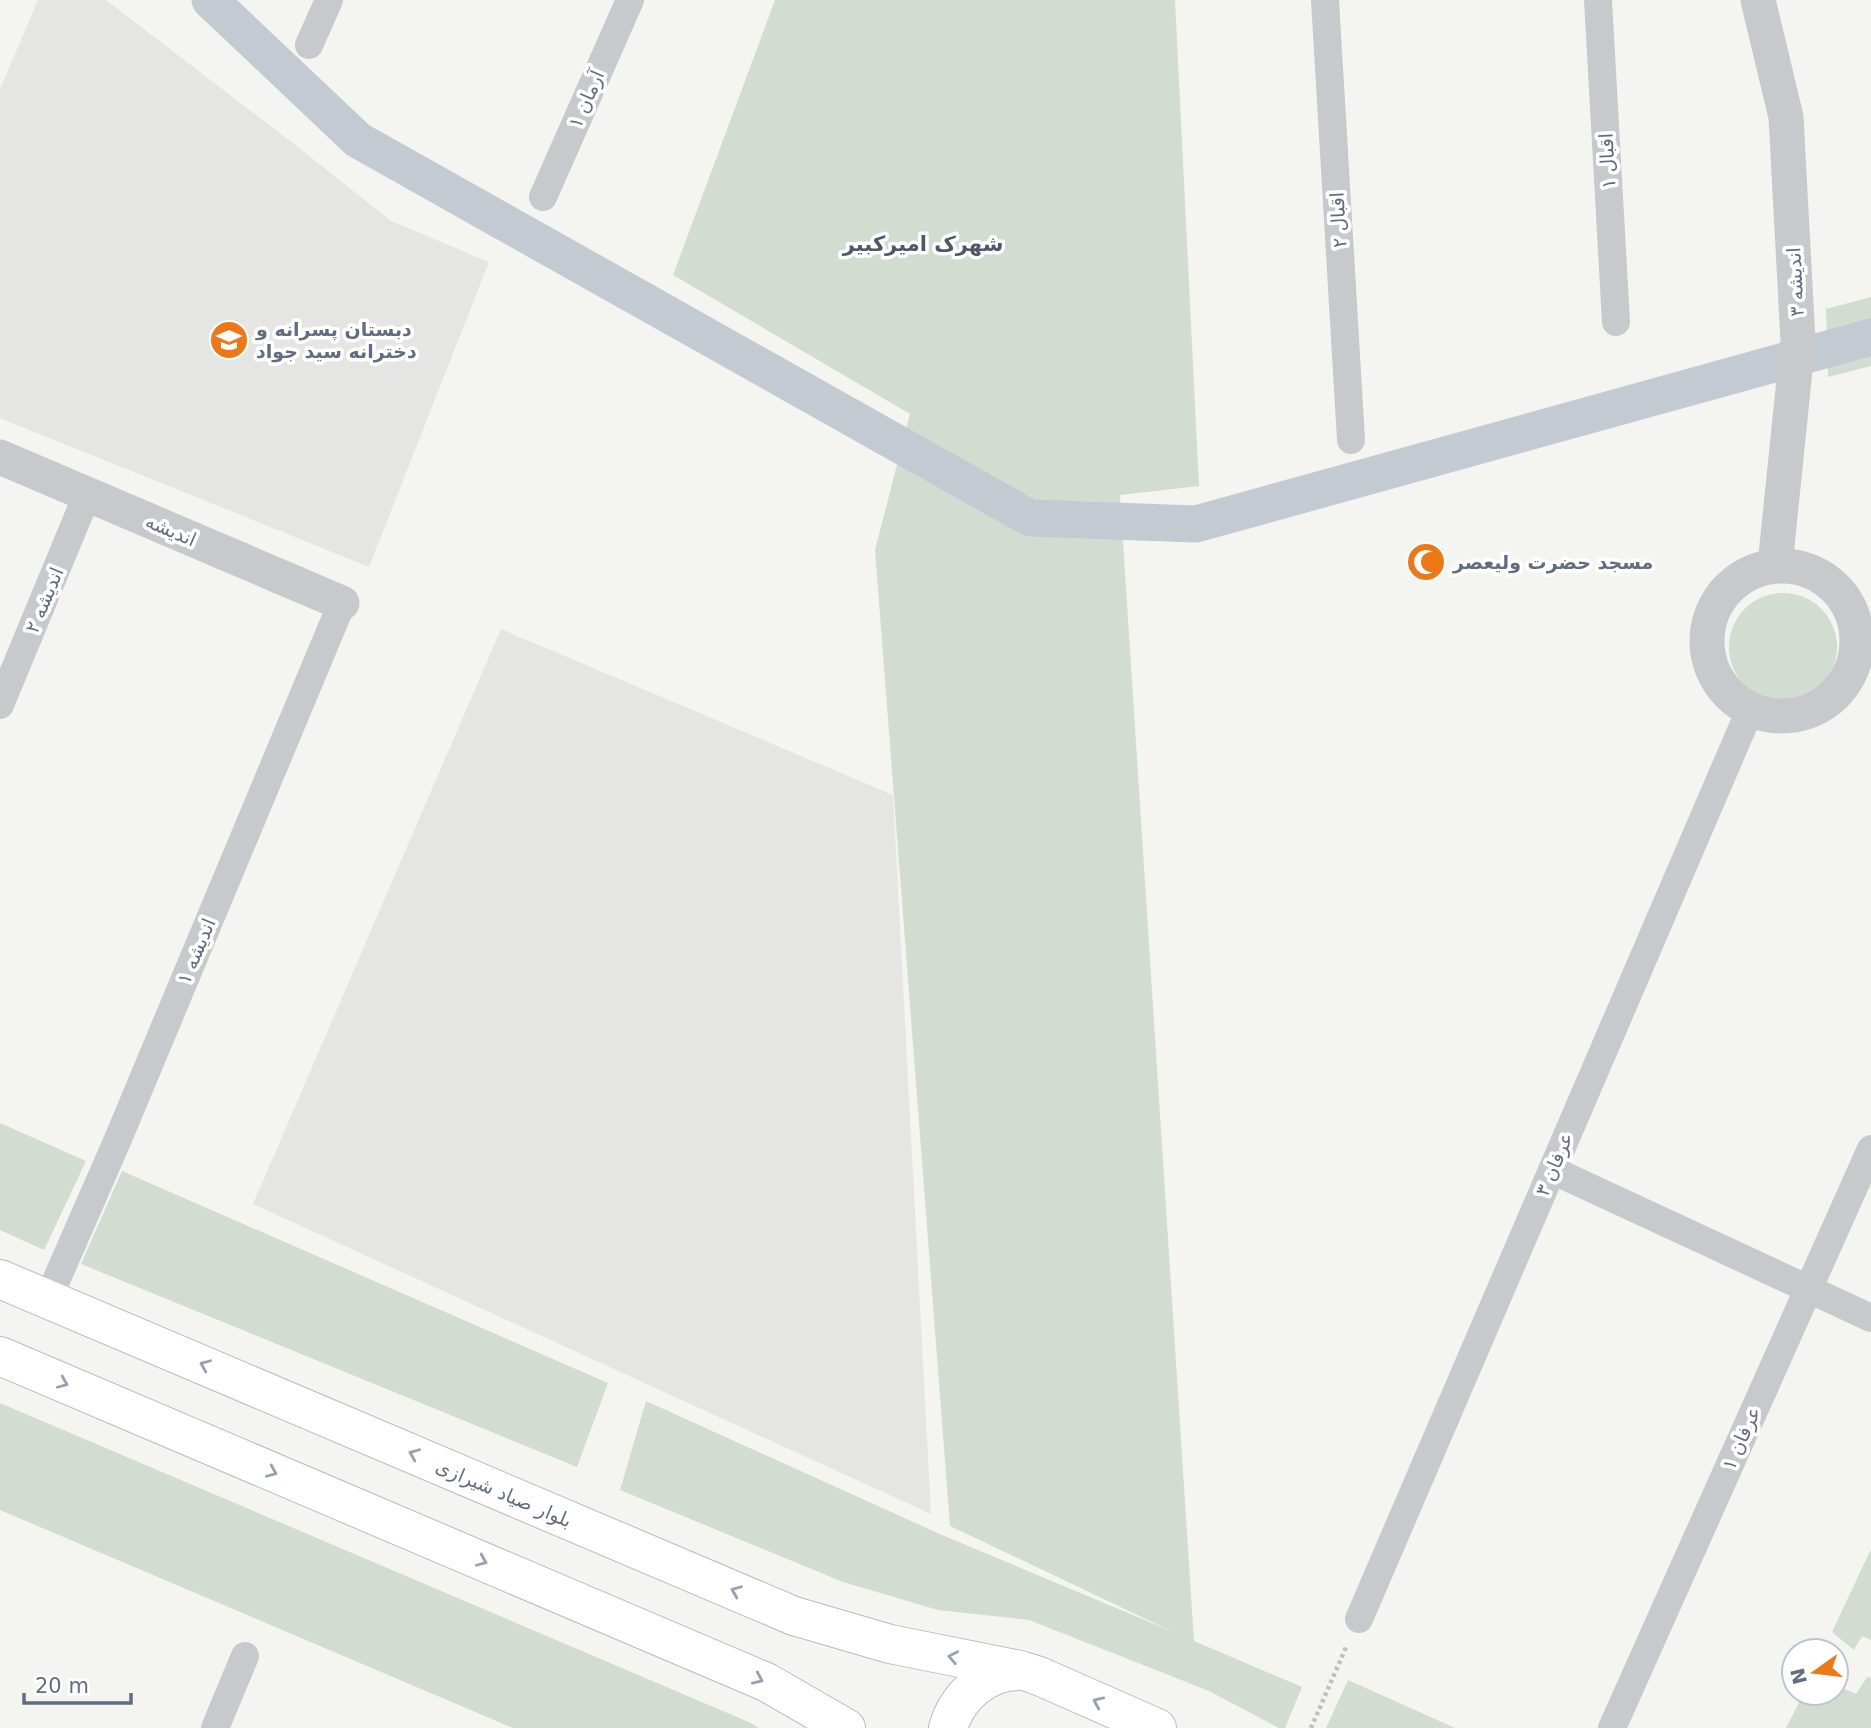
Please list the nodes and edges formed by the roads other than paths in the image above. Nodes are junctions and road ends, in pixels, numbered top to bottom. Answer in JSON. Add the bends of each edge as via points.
{"nodes":[{"id":1,"x":329,"y":0,"type":"edge"},
{"id":2,"x":630,"y":0,"type":"edge"},
{"id":3,"x":1325,"y":0,"type":"edge"},
{"id":4,"x":1598,"y":0,"type":"edge"},
{"id":5,"x":1758,"y":0,"type":"edge"},
{"id":6,"x":310,"y":45,"type":"dead end"},
{"id":7,"x":543,"y":197,"type":"dead end"},
{"id":8,"x":1616,"y":322,"type":"dead end"},
{"id":9,"x":1351,"y":440,"type":"dead end"},
{"id":10,"x":0,"y":457,"type":"edge"},
{"id":11,"x":87,"y":495,"type":"junction"},
{"id":12,"x":1774,"y":565,"type":"junction"},
{"id":13,"x":342,"y":603,"type":"joint"},
{"id":14,"x":1861,"y":676,"type":"edge"},
{"id":15,"x":0,"y":705,"type":"edge"},
{"id":16,"x":1750,"y":710,"type":"junction"},
{"id":17,"x":1871,"y":1149,"type":"edge"},
{"id":18,"x":1552,"y":1170,"type":"junction"},
{"id":19,"x":0,"y":1279,"type":"edge"},
{"id":20,"x":1808,"y":1289,"type":"junction"},
{"id":21,"x":48,"y":1299,"type":"junction"},
{"id":22,"x":1871,"y":1318,"type":"edge"},
{"id":23,"x":0,"y":1356,"type":"edge"},
{"id":24,"x":1359,"y":1619,"type":"road end"},
{"id":25,"x":246,"y":1656,"type":"dead end"},
{"id":26,"x":1020,"y":1670,"type":"junction"},
{"id":27,"x":215,"y":1728,"type":"edge"},
{"id":28,"x":846,"y":1728,"type":"edge"},
{"id":29,"x":948,"y":1728,"type":"edge"},
{"id":30,"x":1157,"y":1728,"type":"edge"},
{"id":31,"x":1612,"y":1728,"type":"edge"}],
"edges":[{"from":1,"to":6,"type":"street"},
{"from":2,"to":7,"type":"street","name":"آرمان ۱"},
{"from":3,"to":9,"type":"street","name":"اقبال ۲"},
{"from":4,"to":8,"type":"street","name":"اقبال ۱"},
{"from":5,"to":12,"type":"street","name":"اندیشه ۳","via":[[1786,117],[1798,341]]},
{"from":10,"to":11,"type":"street","name":"اندیشه"},
{"from":11,"to":13,"type":"street","name":"اندیشه"},
{"from":11,"to":15,"type":"street","name":"اندیشه ۲"},
{"from":12,"to":14,"type":"street","via":[[1813,572],[1844,597],[1853,614]]},
{"from":12,"to":16,"type":"street","via":[[1747,574],[1723,592],[1707,628],[1711,667],[1720,685]]},
{"from":13,"to":21,"type":"street","name":"اندیشه ۱"},
{"from":14,"to":16,"type":"street","via":[[1809,712],[1789,717]]},
{"from":16,"to":18,"type":"street","name":"عرفان ۳"},
{"from":17,"to":20,"type":"street","name":"عرفان ۱"},
{"from":18,"to":20,"type":"street"},
{"from":18,"to":24,"type":"street","name":"عرفان ۳"},
{"from":19,"to":21,"type":"main road","name":"بلوار صیاد شیرازی"},
{"from":20,"to":22,"type":"street"},
{"from":20,"to":31,"type":"street","name":"عرفان ۱"},
{"from":26,"to":21,"type":"main road","name":"بلوار صیاد شیرازی","one_way":true,"via":[[890,1644],[794,1616]]},
{"from":23,"to":28,"type":"main road","one_way":true,"via":[[766,1682]]},
{"from":25,"to":27,"type":"street"},
{"from":26,"to":29,"type":"main road","via":[[1001,1673],[968,1692]]},
{"from":30,"to":26,"type":"main road","name":"بلوار صیاد شیرازی","one_way":true}]}
